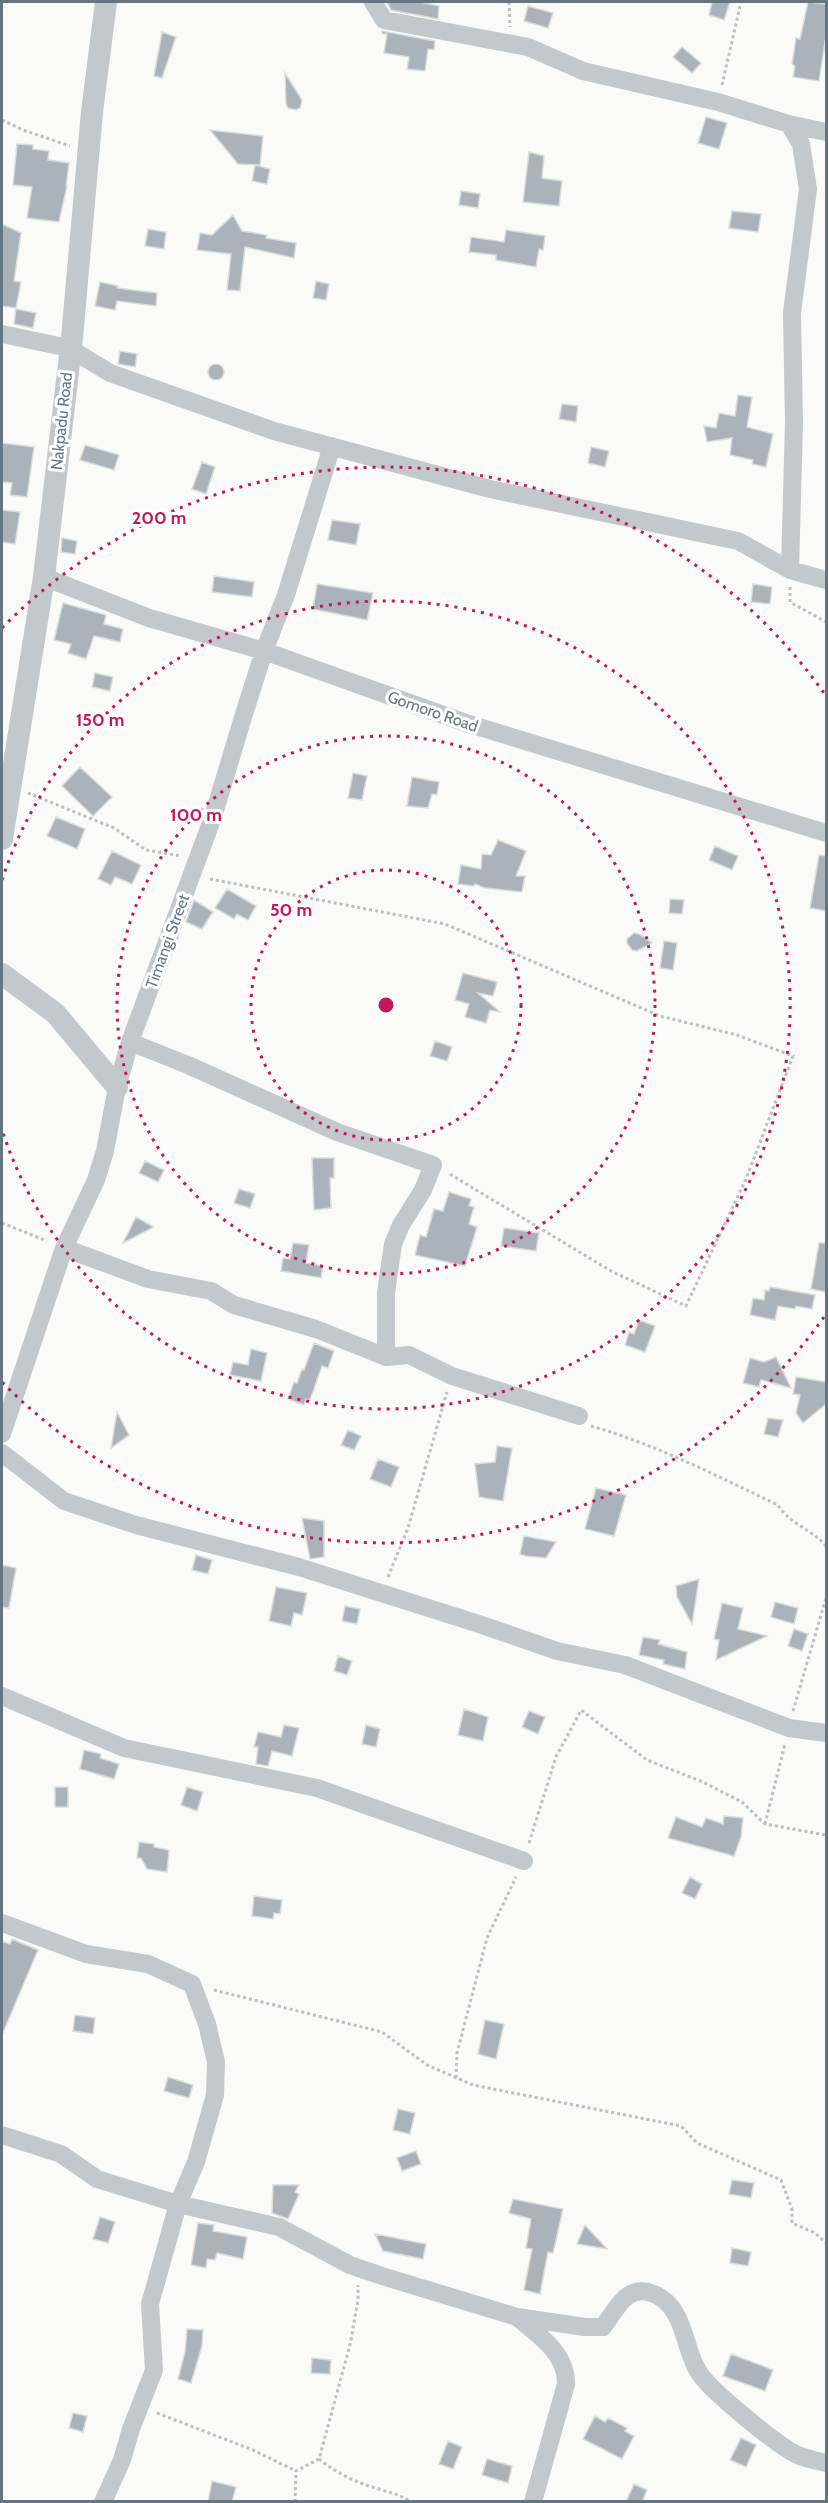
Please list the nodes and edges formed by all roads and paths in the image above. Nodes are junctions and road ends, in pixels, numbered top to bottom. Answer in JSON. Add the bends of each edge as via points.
{"nodes":[{"id":1,"x":106,"y":2,"type":"edge"},
{"id":2,"x":373,"y":2,"type":"edge"},
{"id":3,"x":741,"y":2,"type":"edge"},
{"id":4,"x":718,"y":102,"type":"junction"},
{"id":5,"x":2,"y":120,"type":"edge"},
{"id":6,"x":789,"y":124,"type":"junction"},
{"id":7,"x":826,"y":132,"type":"edge"},
{"id":8,"x":88,"y":152,"type":"junction"},
{"id":9,"x":2,"y":334,"type":"edge"},
{"id":10,"x":69,"y":348,"type":"junction"},
{"id":11,"x":332,"y":446,"type":"junction"},
{"id":12,"x":790,"y":570,"type":"junction"},
{"id":13,"x":44,"y":576,"type":"junction"},
{"id":14,"x":826,"y":580,"type":"edge"},
{"id":15,"x":826,"y":622,"type":"edge"},
{"id":16,"x":264,"y":651,"type":"junction"},
{"id":17,"x":6,"y":784,"type":"edge"},
{"id":18,"x":826,"y":832,"type":"edge"},
{"id":19,"x":2,"y":839,"type":"edge"},
{"id":20,"x":195,"y":866,"type":"junction"},
{"id":21,"x":2,"y":975,"type":"edge"},
{"id":22,"x":130,"y":1042,"type":"junction"},
{"id":23,"x":117,"y":1087,"type":"junction"},
{"id":24,"x":433,"y":1165,"type":"junction"},
{"id":25,"x":2,"y":1223,"type":"edge"},
{"id":26,"x":64,"y":1248,"type":"junction"},
{"id":27,"x":386,"y":1357,"type":"junction"},
{"id":28,"x":453,"y":1376,"type":"junction"},
{"id":29,"x":579,"y":1416,"type":"joint"},
{"id":30,"x":2,"y":1434,"type":"edge"},
{"id":31,"x":2,"y":1453,"type":"edge"},
{"id":32,"x":826,"y":1546,"type":"edge"},
{"id":33,"x":382,"y":1593,"type":"junction"},
{"id":34,"x":2,"y":1696,"type":"edge"},
{"id":35,"x":826,"y":1733,"type":"edge"},
{"id":36,"x":826,"y":1835,"type":"edge"},
{"id":37,"x":524,"y":1861,"type":"junction"},
{"id":38,"x":2,"y":1923,"type":"edge"},
{"id":39,"x":192,"y":1984,"type":"junction"},
{"id":40,"x":456,"y":2078,"type":"junction"},
{"id":41,"x":2,"y":2135,"type":"edge"},
{"id":42,"x":178,"y":2204,"type":"junction"},
{"id":43,"x":826,"y":2243,"type":"edge"},
{"id":44,"x":350,"y":2265,"type":"junction"},
{"id":45,"x":517,"y":2317,"type":"junction"},
{"id":46,"x":140,"y":2406,"type":"junction"},
{"id":47,"x":319,"y":2459,"type":"junction"},
{"id":48,"x":826,"y":2463,"type":"edge"},
{"id":49,"x":296,"y":2471,"type":"junction"},
{"id":50,"x":103,"y":2502,"type":"edge"},
{"id":51,"x":295,"y":2502,"type":"edge"},
{"id":52,"x":410,"y":2502,"type":"edge"},
{"id":53,"x":533,"y":2502,"type":"edge"}],
"edges":[{"from":1,"to":8,"type":"street","name":"Nakpadu Road"},
{"from":2,"to":4,"type":"street","via":[[384,20],[528,47],[583,71]]},
{"from":3,"to":4,"type":"path"},
{"from":4,"to":6,"type":"street"},
{"from":5,"to":8,"type":"path"},
{"from":6,"to":7,"type":"street"},
{"from":6,"to":12,"type":"street","via":[[801,144],[808,189],[792,313]]},
{"from":8,"to":10,"type":"street","name":"Nakpadu Road"},
{"from":9,"to":10,"type":"street"},
{"from":10,"to":11,"type":"street","via":[[110,373],[274,431]]},
{"from":10,"to":13,"type":"street","name":"Nakpadu Road"},
{"from":11,"to":12,"type":"street","via":[[490,489],[738,541]]},
{"from":11,"to":16,"type":"street","name":"Timangi Street","via":[[286,595]]},
{"from":12,"to":14,"type":"street"},
{"from":12,"to":15,"type":"path","via":[[790,602]]},
{"from":13,"to":16,"type":"street","name":"Gomoro Road","via":[[149,618]]},
{"from":13,"to":17,"type":"street","name":"Nakpadu Road"},
{"from":16,"to":18,"type":"street","name":"Gomoro Road","via":[[466,723]]},
{"from":16,"to":20,"type":"street","name":"Timangi Street"},
{"from":17,"to":19,"type":"street","name":"Nakpadu Road"},
{"from":17,"to":20,"type":"path","via":[[114,828],[146,850]]},
{"from":20,"to":22,"type":"street","name":"Timangi Street"},
{"from":20,"to":24,"type":"path","via":[[445,924],[660,1016],[737,1035],[793,1056],[746,1179],[686,1306],[611,1271]]},
{"from":21,"to":23,"type":"street","via":[[55,1013]]},
{"from":22,"to":23,"type":"street","name":"Timangi Street"},
{"from":22,"to":24,"type":"street","via":[[337,1132]]},
{"from":23,"to":26,"type":"street","name":"Timangi Street","via":[[96,1180]]},
{"from":24,"to":27,"type":"street","via":[[393,1244],[386,1293]]},
{"from":25,"to":26,"type":"path"},
{"from":26,"to":27,"type":"street","via":[[148,1279],[211,1291],[234,1305],[316,1329]]},
{"from":26,"to":30,"type":"street","name":"Timangi Street"},
{"from":27,"to":28,"type":"street","via":[[409,1355]]},
{"from":28,"to":29,"type":"street"},
{"from":28,"to":33,"type":"path","via":[[408,1528]]},
{"from":29,"to":32,"type":"path","via":[[590,1426],[633,1438],[778,1505],[783,1514],[818,1536]]},
{"from":31,"to":33,"type":"street","via":[[64,1501],[136,1525]]},
{"from":33,"to":35,"type":"street","via":[[557,1651],[625,1665],[789,1728]]},
{"from":34,"to":37,"type":"street","via":[[124,1748],[317,1788]]},
{"from":36,"to":37,"type":"path","via":[[765,1824],[742,1802],[647,1760],[581,1710],[556,1757]]},
{"from":37,"to":40,"type":"path","via":[[488,1938],[457,2053]]},
{"from":38,"to":39,"type":"street","via":[[86,1954],[148,1964]]},
{"from":39,"to":40,"type":"path","via":[[382,2032],[427,2066]]},
{"from":39,"to":42,"type":"street","via":[[216,2062],[215,2095],[196,2162]]},
{"from":40,"to":43,"type":"path","via":[[473,2085],[681,2126],[697,2143],[781,2180],[792,2209],[792,2223],[815,2233]]},
{"from":41,"to":42,"type":"street","via":[[61,2154],[97,2179]]},
{"from":42,"to":44,"type":"street","via":[[279,2227]]},
{"from":42,"to":46,"type":"street","via":[[150,2304],[154,2370]]},
{"from":44,"to":45,"type":"street"},
{"from":44,"to":47,"type":"path","via":[[359,2287],[358,2300]]},
{"from":45,"to":48,"type":"street","via":[[603,2327],[627,2294],[643,2290],[666,2299],[676,2313],[698,2372],[723,2398],[798,2456]]},
{"from":45,"to":53,"type":"street","via":[[543,2338],[566,2370],[566,2384]]},
{"from":46,"to":49,"type":"path"},
{"from":46,"to":50,"type":"street"},
{"from":47,"to":49,"type":"path"},
{"from":47,"to":52,"type":"path","via":[[336,2472]]},
{"from":49,"to":51,"type":"path"}]}
